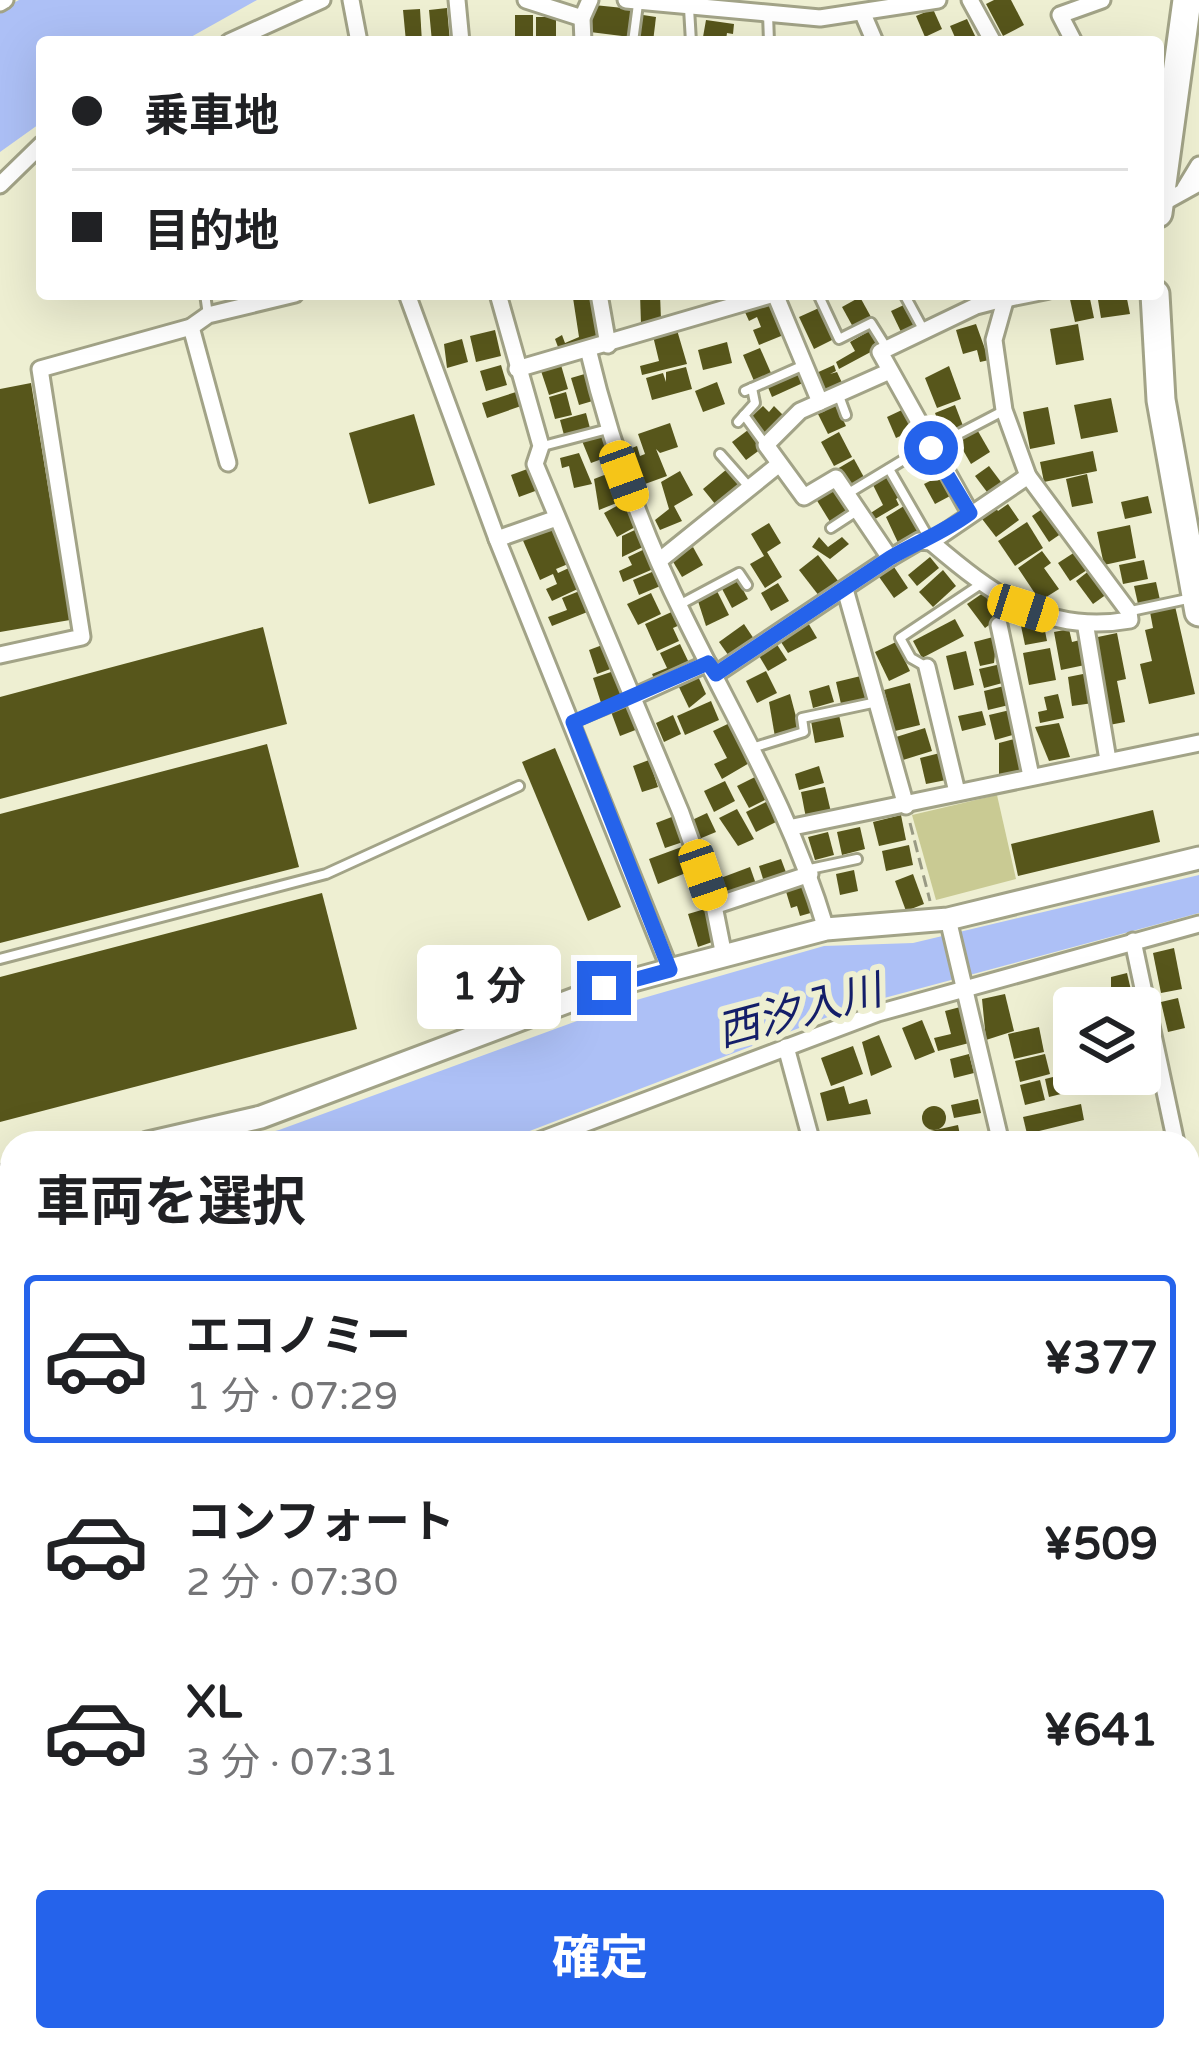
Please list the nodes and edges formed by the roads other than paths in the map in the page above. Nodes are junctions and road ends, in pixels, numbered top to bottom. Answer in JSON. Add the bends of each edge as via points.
{"nodes":[{"id":1,"x":322,"y":0,"type":"edge"},
{"id":2,"x":351,"y":0,"type":"edge"},
{"id":3,"x":457,"y":0,"type":"edge"},
{"id":4,"x":526,"y":0,"type":"edge"},
{"id":5,"x":590,"y":0,"type":"edge"},
{"id":6,"x":938,"y":0,"type":"edge"},
{"id":7,"x":970,"y":0,"type":"edge"},
{"id":8,"x":1102,"y":0,"type":"edge"},
{"id":9,"x":1187,"y":0,"type":"edge"},
{"id":10,"x":632,"y":2,"type":"edge"},
{"id":11,"x":689,"y":8,"type":"junction"},
{"id":12,"x":1056,"y":8,"type":"edge"},
{"id":13,"x":768,"y":14,"type":"junction"},
{"id":14,"x":862,"y":14,"type":"junction"},
{"id":15,"x":582,"y":18,"type":"junction"},
{"id":16,"x":243,"y":36,"type":"edge"},
{"id":17,"x":357,"y":36,"type":"edge"},
{"id":18,"x":460,"y":36,"type":"edge"},
{"id":19,"x":583,"y":36,"type":"edge"},
{"id":20,"x":633,"y":36,"type":"edge"},
{"id":21,"x":691,"y":36,"type":"edge"},
{"id":22,"x":770,"y":36,"type":"edge"},
{"id":23,"x":872,"y":36,"type":"edge"},
{"id":24,"x":990,"y":36,"type":"edge"},
{"id":25,"x":1071,"y":36,"type":"edge"},
{"id":26,"x":36,"y":150,"type":"edge"},
{"id":27,"x":1164,"y":165,"type":"edge"},
{"id":28,"x":1199,"y":165,"type":"edge"},
{"id":29,"x":0,"y":185,"type":"edge"},
{"id":30,"x":1192,"y":185,"type":"edge"},
{"id":31,"x":1164,"y":204,"type":"edge"},
{"id":32,"x":206,"y":300,"type":"edge"},
{"id":33,"x":271,"y":300,"type":"edge"},
{"id":34,"x":409,"y":300,"type":"edge"},
{"id":35,"x":500,"y":300,"type":"edge"},
{"id":36,"x":600,"y":300,"type":"edge"},
{"id":37,"x":754,"y":300,"type":"edge"},
{"id":38,"x":776,"y":300,"type":"edge"},
{"id":39,"x":821,"y":300,"type":"edge"},
{"id":40,"x":907,"y":300,"type":"edge"},
{"id":41,"x":1001,"y":300,"type":"edge"},
{"id":42,"x":1005,"y":300,"type":"edge"},
{"id":43,"x":1155,"y":300,"type":"edge"},
{"id":44,"x":208,"y":315,"type":"junction"},
{"id":45,"x":191,"y":327,"type":"junction"},
{"id":46,"x":923,"y":329,"type":"junction"},
{"id":47,"x":608,"y":345,"type":"junction"},
{"id":48,"x":886,"y":348,"type":"junction"},
{"id":49,"x":588,"y":349,"type":"junction"},
{"id":50,"x":803,"y":365,"type":"junction"},
{"id":51,"x":517,"y":369,"type":"junction"},
{"id":52,"x":890,"y":371,"type":"junction"},
{"id":53,"x":838,"y":396,"type":"junction"},
{"id":54,"x":820,"y":402,"type":"junction"},
{"id":55,"x":1004,"y":410,"type":"junction"},
{"id":56,"x":846,"y":415,"type":"dead end"},
{"id":57,"x":608,"y":429,"type":"junction"},
{"id":58,"x":766,"y":445,"type":"junction"},
{"id":59,"x":541,"y":446,"type":"junction"},
{"id":60,"x":929,"y":447,"type":"junction"},
{"id":61,"x":720,"y":454,"type":"dead end"},
{"id":62,"x":228,"y":463,"type":"dead end"},
{"id":63,"x":778,"y":465,"type":"junction"},
{"id":64,"x":889,"y":469,"type":"junction"},
{"id":65,"x":1028,"y":476,"type":"junction"},
{"id":66,"x":751,"y":489,"type":"junction"},
{"id":67,"x":847,"y":494,"type":"junction"},
{"id":68,"x":858,"y":510,"type":"junction"},
{"id":69,"x":970,"y":513,"type":"junction"},
{"id":70,"x":554,"y":519,"type":"junction"},
{"id":71,"x":831,"y":528,"type":"dead end"},
{"id":72,"x":497,"y":539,"type":"junction"},
{"id":73,"x":931,"y":542,"type":"junction"},
{"id":74,"x":890,"y":558,"type":"junction"},
{"id":75,"x":660,"y":560,"type":"junction"},
{"id":76,"x":981,"y":584,"type":"junction"},
{"id":77,"x":746,"y":585,"type":"dead end"},
{"id":78,"x":845,"y":589,"type":"junction"},
{"id":79,"x":679,"y":605,"type":"junction"},
{"id":80,"x":1197,"y":605,"type":"edge"},
{"id":81,"x":1023,"y":608,"type":"junction"},
{"id":82,"x":1130,"y":612,"type":"junction"},
{"id":83,"x":999,"y":625,"type":"joint"},
{"id":84,"x":1086,"y":628,"type":"junction"},
{"id":85,"x":0,"y":655,"type":"edge"},
{"id":86,"x":927,"y":667,"type":"joint"},
{"id":87,"x":712,"y":669,"type":"junction"},
{"id":88,"x":631,"y":698,"type":"junction"},
{"id":89,"x":878,"y":702,"type":"junction"},
{"id":90,"x":573,"y":722,"type":"junction"},
{"id":91,"x":1199,"y":743,"type":"edge"},
{"id":92,"x":755,"y":747,"type":"junction"},
{"id":93,"x":1108,"y":760,"type":"junction"},
{"id":94,"x":1031,"y":776,"type":"junction"},
{"id":95,"x":519,"y":786,"type":"dead end"},
{"id":96,"x":957,"y":792,"type":"junction"},
{"id":97,"x":906,"y":806,"type":"junction"},
{"id":98,"x":793,"y":827,"type":"junction"},
{"id":99,"x":1199,"y":858,"type":"edge"},
{"id":100,"x":857,"y":859,"type":"dead end"},
{"id":101,"x":809,"y":872,"type":"junction"},
{"id":102,"x":714,"y":906,"type":"junction"},
{"id":103,"x":942,"y":919,"type":"junction"},
{"id":104,"x":1199,"y":924,"type":"edge"},
{"id":105,"x":826,"y":929,"type":"junction"},
{"id":106,"x":1132,"y":941,"type":"junction"},
{"id":107,"x":724,"y":956,"type":"junction"},
{"id":108,"x":0,"y":959,"type":"edge"},
{"id":109,"x":670,"y":970,"type":"junction"},
{"id":110,"x":968,"y":988,"type":"junction"},
{"id":111,"x":786,"y":1047,"type":"junction"},
{"id":112,"x":200,"y":1131,"type":"edge"},
{"id":113,"x":565,"y":1131,"type":"edge"},
{"id":114,"x":809,"y":1131,"type":"edge"},
{"id":115,"x":998,"y":1131,"type":"edge"},
{"id":116,"x":1173,"y":1131,"type":"edge"}],
"edges":[{"from":1,"to":16,"type":"street"},
{"from":2,"to":17,"type":"street"},
{"from":3,"to":18,"type":"street"},
{"from":4,"to":15,"type":"street"},
{"from":5,"to":15,"type":"street"},
{"from":6,"to":14,"type":"street"},
{"from":7,"to":24,"type":"street"},
{"from":8,"to":12,"type":"street"},
{"from":9,"to":27,"type":"highway"},
{"from":10,"to":11,"type":"street"},
{"from":10,"to":20,"type":"lane"},
{"from":11,"to":13,"type":"street"},
{"from":11,"to":21,"type":"lane"},
{"from":12,"to":25,"type":"street"},
{"from":13,"to":14,"type":"street"},
{"from":13,"to":22,"type":"lane"},
{"from":14,"to":23,"type":"street"},
{"from":15,"to":19,"type":"street"},
{"from":26,"to":29,"type":"street"},
{"from":28,"to":30,"type":"street"},
{"from":30,"to":31,"type":"street"},
{"from":32,"to":44,"type":"lane"},
{"from":33,"to":44,"type":"street"},
{"from":34,"to":72,"type":"street"},
{"from":35,"to":51,"type":"street"},
{"from":36,"to":47,"type":"street"},
{"from":37,"to":47,"type":"street"},
{"from":38,"to":50,"type":"street"},
{"from":39,"to":48,"type":"lane","via":[[839,339],[871,323]]},
{"from":40,"to":46,"type":"lane"},
{"from":41,"to":46,"type":"street"},
{"from":42,"to":55,"type":"street","via":[[994,340]]},
{"from":43,"to":80,"type":"highway","via":[[1161,400]]},
{"from":44,"to":45,"type":"street"},
{"from":45,"to":62,"type":"street"},
{"from":45,"to":85,"type":"street","via":[[40,369],[82,637]]},
{"from":46,"to":48,"type":"street"},
{"from":47,"to":49,"type":"street"},
{"from":48,"to":52,"type":"street","via":[[880,352]]},
{"from":49,"to":51,"type":"street"},
{"from":49,"to":57,"type":"street"},
{"from":50,"to":54,"type":"street"},
{"from":50,"to":58,"type":"lane","via":[[748,389],[755,403],[741,418]]},
{"from":51,"to":59,"type":"street"},
{"from":52,"to":53,"type":"street"},
{"from":52,"to":60,"type":"street"},
{"from":53,"to":54,"type":"street"},
{"from":53,"to":56,"type":"lane"},
{"from":54,"to":58,"type":"street"},
{"from":55,"to":60,"type":"lane"},
{"from":55,"to":65,"type":"street"},
{"from":57,"to":59,"type":"lane"},
{"from":57,"to":75,"type":"street"},
{"from":58,"to":63,"type":"street"},
{"from":59,"to":70,"type":"street","via":[[535,464]]},
{"from":60,"to":64,"type":"lane"},
{"from":60,"to":69,"type":"street"},
{"from":61,"to":66,"type":"lane"},
{"from":63,"to":66,"type":"street"},
{"from":63,"to":67,"type":"street","via":[[804,497],[836,478]]},
{"from":64,"to":67,"type":"lane"},
{"from":64,"to":73,"type":"lane"},
{"from":65,"to":69,"type":"street"},
{"from":65,"to":82,"type":"street"},
{"from":66,"to":75,"type":"street"},
{"from":67,"to":68,"type":"street"},
{"from":68,"to":71,"type":"lane"},
{"from":68,"to":74,"type":"street"},
{"from":69,"to":73,"type":"street"},
{"from":70,"to":72,"type":"street"},
{"from":70,"to":88,"type":"street"},
{"from":72,"to":90,"type":"street"},
{"from":73,"to":74,"type":"street"},
{"from":73,"to":76,"type":"street"},
{"from":74,"to":78,"type":"street"},
{"from":75,"to":79,"type":"street"},
{"from":76,"to":81,"type":"street"},
{"from":76,"to":86,"type":"lane","via":[[900,638]]},
{"from":77,"to":79,"type":"lane","via":[[739,573]]},
{"from":78,"to":87,"type":"street"},
{"from":78,"to":89,"type":"street"},
{"from":79,"to":87,"type":"street"},
{"from":80,"to":82,"type":"lane"},
{"from":81,"to":83,"type":"lane"},
{"from":81,"to":84,"type":"street"},
{"from":82,"to":84,"type":"street","via":[[1130,620]]},
{"from":83,"to":94,"type":"street"},
{"from":84,"to":93,"type":"street"},
{"from":86,"to":96,"type":"street"},
{"from":87,"to":88,"type":"street"},
{"from":87,"to":92,"type":"street"},
{"from":88,"to":90,"type":"lane"},
{"from":88,"to":102,"type":"street"},
{"from":89,"to":92,"type":"lane","via":[[802,718],[804,732]]},
{"from":89,"to":97,"type":"street"},
{"from":90,"to":109,"type":"street"},
{"from":91,"to":93,"type":"street"},
{"from":92,"to":98,"type":"street"},
{"from":93,"to":94,"type":"street"},
{"from":94,"to":96,"type":"street"},
{"from":95,"to":108,"type":"lane","via":[[326,874]]},
{"from":96,"to":97,"type":"street"},
{"from":97,"to":98,"type":"street"},
{"from":98,"to":101,"type":"street"},
{"from":99,"to":103,"type":"street"},
{"from":100,"to":101,"type":"lane"},
{"from":101,"to":102,"type":"street"},
{"from":101,"to":105,"type":"street"},
{"from":102,"to":107,"type":"street"},
{"from":103,"to":105,"type":"street"},
{"from":103,"to":110,"type":"street"},
{"from":104,"to":106,"type":"street"},
{"from":105,"to":107,"type":"street"},
{"from":106,"to":110,"type":"street"},
{"from":106,"to":116,"type":"street"},
{"from":107,"to":109,"type":"street"},
{"from":109,"to":112,"type":"street","via":[[261,1117]]},
{"from":110,"to":111,"type":"street"},
{"from":110,"to":115,"type":"street"},
{"from":111,"to":113,"type":"street"},
{"from":111,"to":114,"type":"street"}]}
